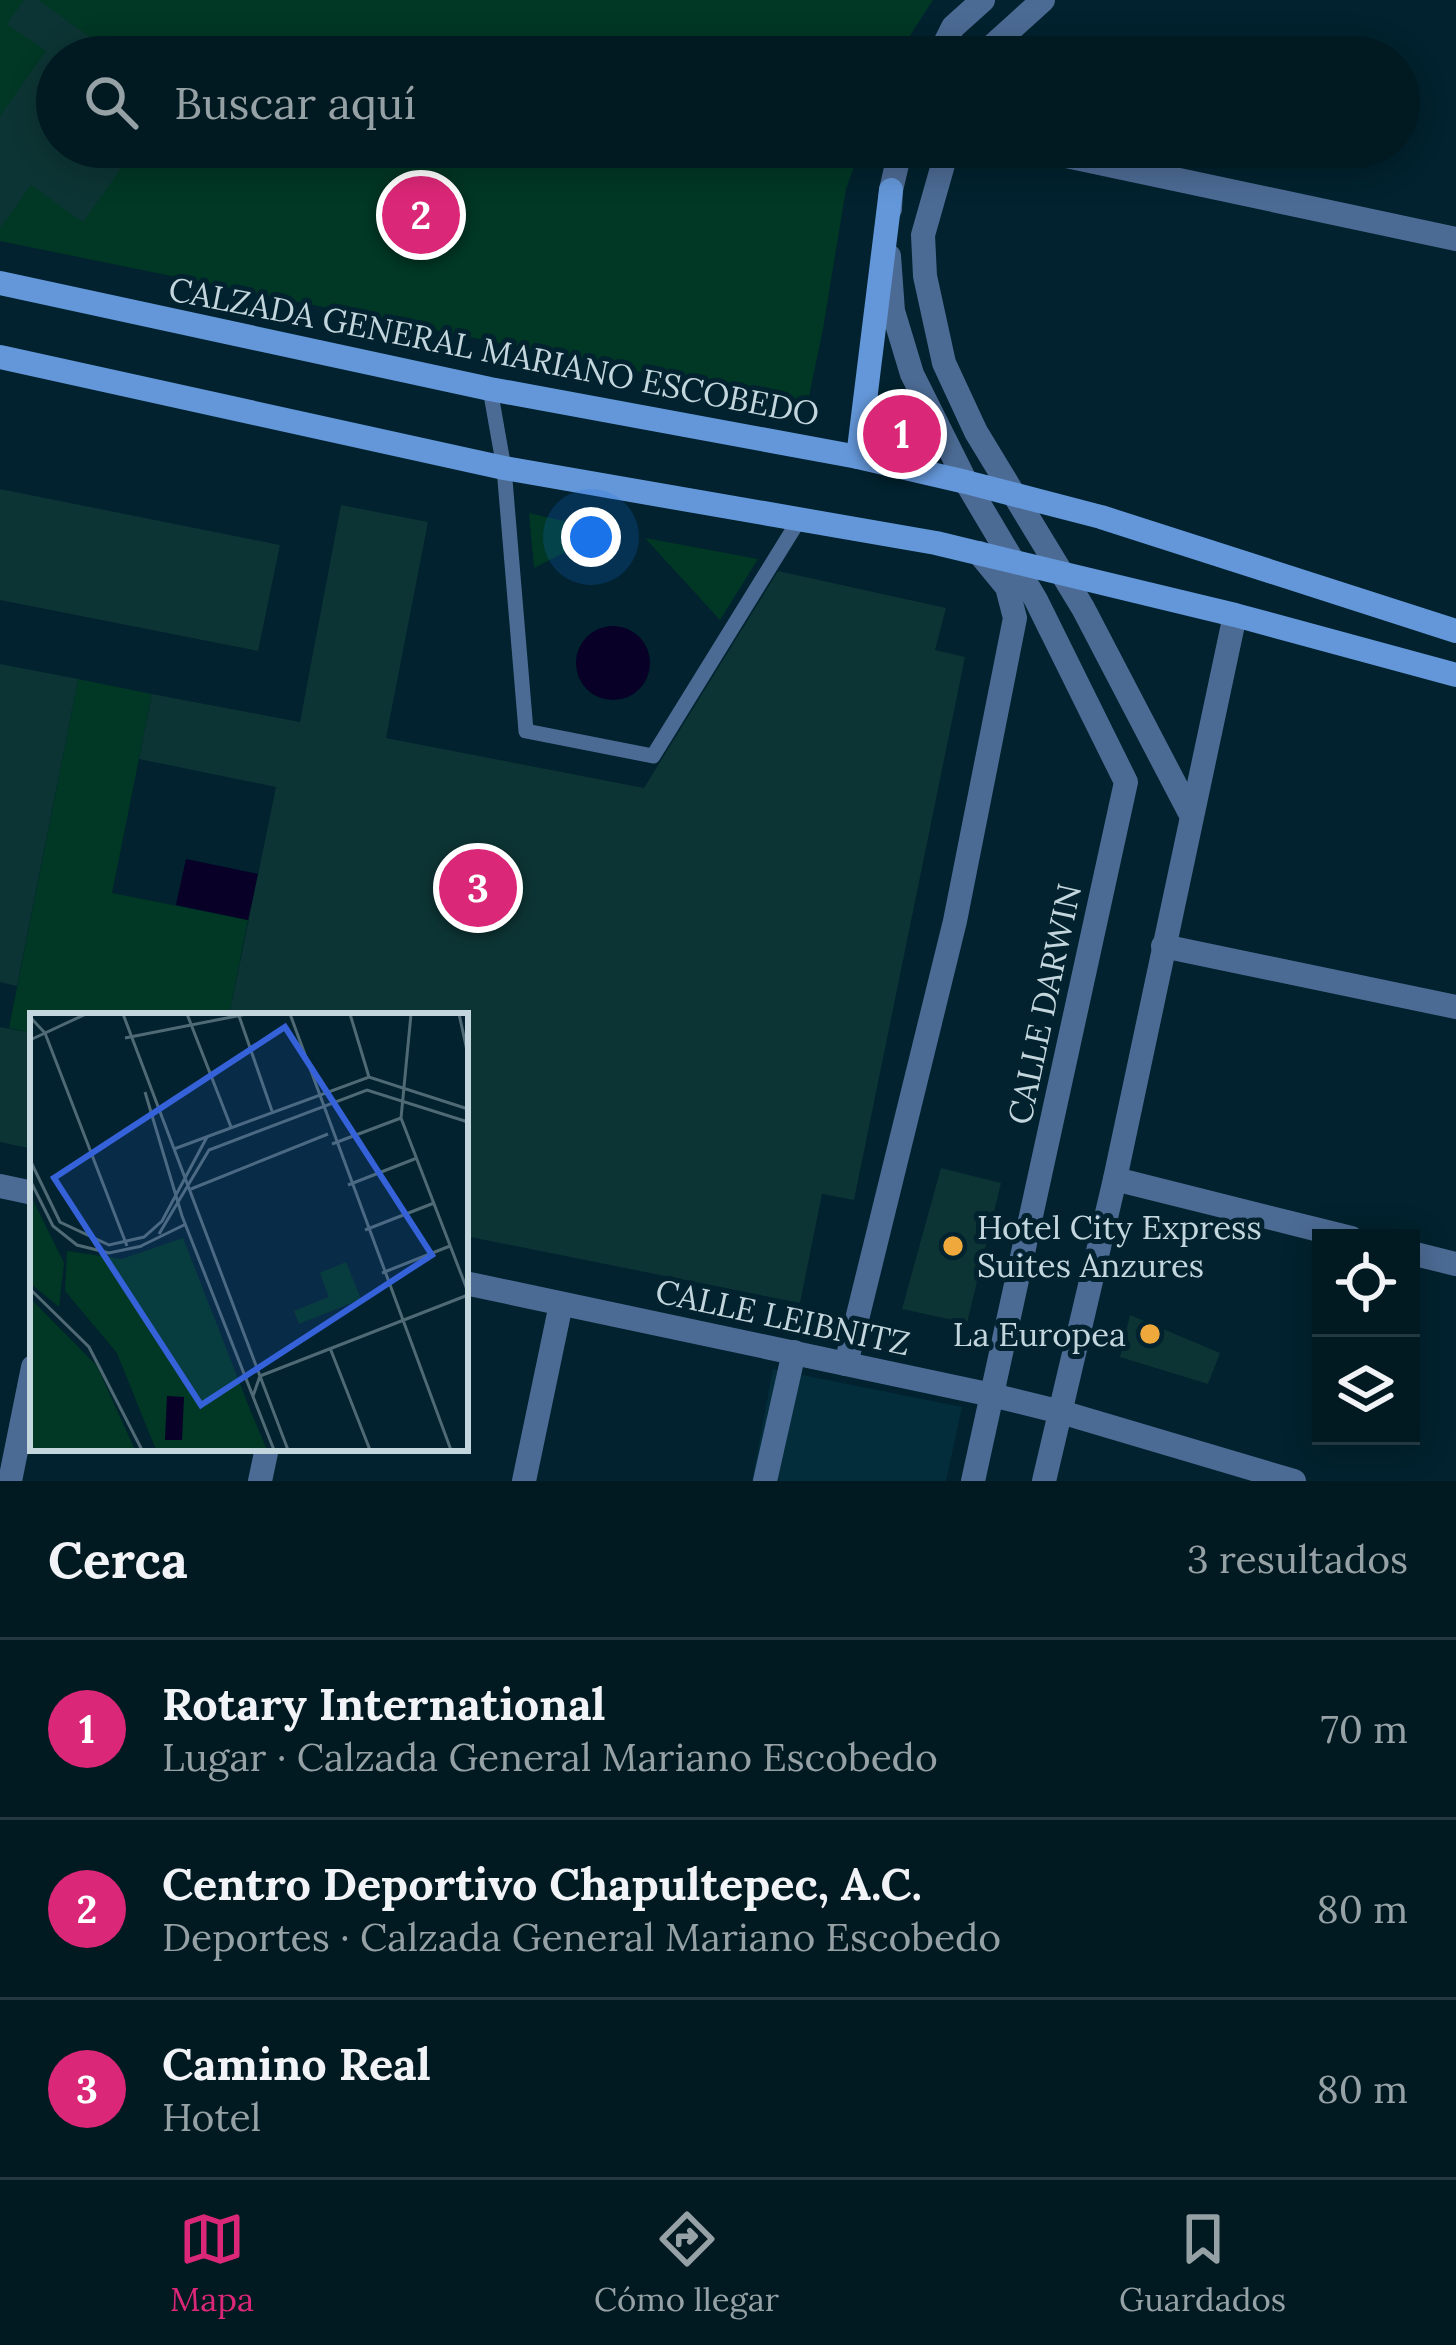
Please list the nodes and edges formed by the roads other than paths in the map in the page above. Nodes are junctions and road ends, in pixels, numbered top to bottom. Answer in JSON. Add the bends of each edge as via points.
{"nodes":[{"id":1,"x":983,"y":0,"type":"edge"},
{"id":2,"x":1043,"y":0,"type":"edge"},
{"id":3,"x":948,"y":36,"type":"edge"},
{"id":4,"x":1003,"y":36,"type":"edge"},
{"id":5,"x":896,"y":168,"type":"edge"},
{"id":6,"x":942,"y":168,"type":"edge"},
{"id":7,"x":1123,"y":168,"type":"edge"},
{"id":8,"x":890,"y":190,"type":"junction"},
{"id":9,"x":1456,"y":239,"type":"edge"},
{"id":10,"x":0,"y":284,"type":"edge"},
{"id":11,"x":0,"y":357,"type":"edge"},
{"id":12,"x":490,"y":389,"type":"junction"},
{"id":13,"x":858,"y":457,"type":"junction"},
{"id":14,"x":504,"y":467,"type":"junction"},
{"id":15,"x":966,"y":482,"type":"junction"},
{"id":16,"x":1015,"y":494,"type":"junction"},
{"id":17,"x":799,"y":520,"type":"junction"},
{"id":18,"x":980,"y":553,"type":"junction"},
{"id":19,"x":1016,"y":562,"type":"junction"},
{"id":20,"x":1062,"y":573,"type":"junction"},
{"id":21,"x":1235,"y":615,"type":"junction"},
{"id":22,"x":1456,"y":631,"type":"edge"},
{"id":23,"x":1456,"y":675,"type":"edge"},
{"id":24,"x":1191,"y":815,"type":"junction"},
{"id":25,"x":1163,"y":946,"type":"junction"},
{"id":26,"x":1456,"y":1007,"type":"edge"},
{"id":27,"x":1115,"y":1179,"type":"junction"},
{"id":28,"x":0,"y":1186,"type":"edge"},
{"id":29,"x":30,"y":1192,"type":"edge"},
{"id":30,"x":1316,"y":1229,"type":"edge"},
{"id":31,"x":1420,"y":1255,"type":"edge"},
{"id":32,"x":1456,"y":1264,"type":"edge"},
{"id":33,"x":468,"y":1284,"type":"edge"},
{"id":34,"x":561,"y":1304,"type":"junction"},
{"id":35,"x":794,"y":1352,"type":"junction"},
{"id":36,"x":846,"y":1364,"type":"junction"},
{"id":37,"x":30,"y":1382,"type":"edge"},
{"id":38,"x":992,"y":1395,"type":"junction"},
{"id":39,"x":1061,"y":1412,"type":"junction"},
{"id":40,"x":266,"y":1451,"type":"edge"},
{"id":41,"x":10,"y":1481,"type":"edge"},
{"id":42,"x":260,"y":1481,"type":"edge"},
{"id":43,"x":524,"y":1481,"type":"edge"},
{"id":44,"x":765,"y":1481,"type":"edge"},
{"id":45,"x":973,"y":1481,"type":"edge"},
{"id":46,"x":1044,"y":1481,"type":"edge"},
{"id":47,"x":1294,"y":1481,"type":"edge"}],
"edges":[{"from":1,"to":3,"type":"street"},
{"from":2,"to":4,"type":"street"},
{"from":5,"to":8,"type":"street","name":"CALLE DARWIN"},
{"from":6,"to":16,"type":"street","via":[[923,235],[944,363]]},
{"from":7,"to":9,"type":"street"},
{"from":8,"to":13,"type":"main road"},
{"from":8,"to":15,"type":"street","name":"CALLE DARWIN","via":[[893,311],[912,374]]},
{"from":10,"to":12,"type":"main road","name":"CALZADA GENERAL MARIANO ESCOBEDO"},
{"from":11,"to":14,"type":"main road"},
{"from":12,"to":13,"type":"main road","name":"CALZADA GENERAL MARIANO ESCOBEDO"},
{"from":12,"to":14,"type":"lane"},
{"from":13,"to":15,"type":"main road","name":"CALZADA GENERAL MARIANO ESCOBEDO"},
{"from":14,"to":17,"type":"main road"},
{"from":14,"to":17,"type":"lane","via":[[526,730],[653,756]]},
{"from":15,"to":16,"type":"main road","name":"CALZADA GENERAL MARIANO ESCOBEDO"},
{"from":15,"to":19,"type":"street","name":"CALLE DARWIN"},
{"from":16,"to":20,"type":"street"},
{"from":16,"to":22,"type":"main road","name":"CALZADA GENERAL MARIANO ESCOBEDO"},
{"from":17,"to":18,"type":"main road"},
{"from":18,"to":19,"type":"main road"},
{"from":18,"to":36,"type":"street","via":[[1007,586],[1016,618],[955,921]]},
{"from":19,"to":20,"type":"main road"},
{"from":19,"to":38,"type":"street","name":"CALLE DARWIN","via":[[1126,782]]},
{"from":20,"to":21,"type":"main road"},
{"from":20,"to":24,"type":"street"},
{"from":21,"to":23,"type":"main road"},
{"from":21,"to":24,"type":"street"},
{"from":24,"to":25,"type":"street"},
{"from":25,"to":26,"type":"street"},
{"from":25,"to":27,"type":"street"},
{"from":27,"to":30,"type":"street"},
{"from":27,"to":39,"type":"street"},
{"from":28,"to":29,"type":"street"},
{"from":31,"to":32,"type":"street"},
{"from":33,"to":34,"type":"street","name":"CALLE LEIBNITZ"},
{"from":34,"to":35,"type":"street","name":"CALLE LEIBNITZ"},
{"from":34,"to":43,"type":"street"},
{"from":35,"to":36,"type":"street","name":"CALLE LEIBNITZ"},
{"from":35,"to":44,"type":"street"},
{"from":36,"to":38,"type":"street","name":"CALLE LEIBNITZ"},
{"from":37,"to":41,"type":"street"},
{"from":38,"to":39,"type":"street","name":"CALLE LEIBNITZ"},
{"from":38,"to":45,"type":"street","name":"CALLE DARWIN"},
{"from":39,"to":46,"type":"street"},
{"from":39,"to":47,"type":"street","name":"CALLE LEIBNITZ"},
{"from":40,"to":42,"type":"street"}]}
